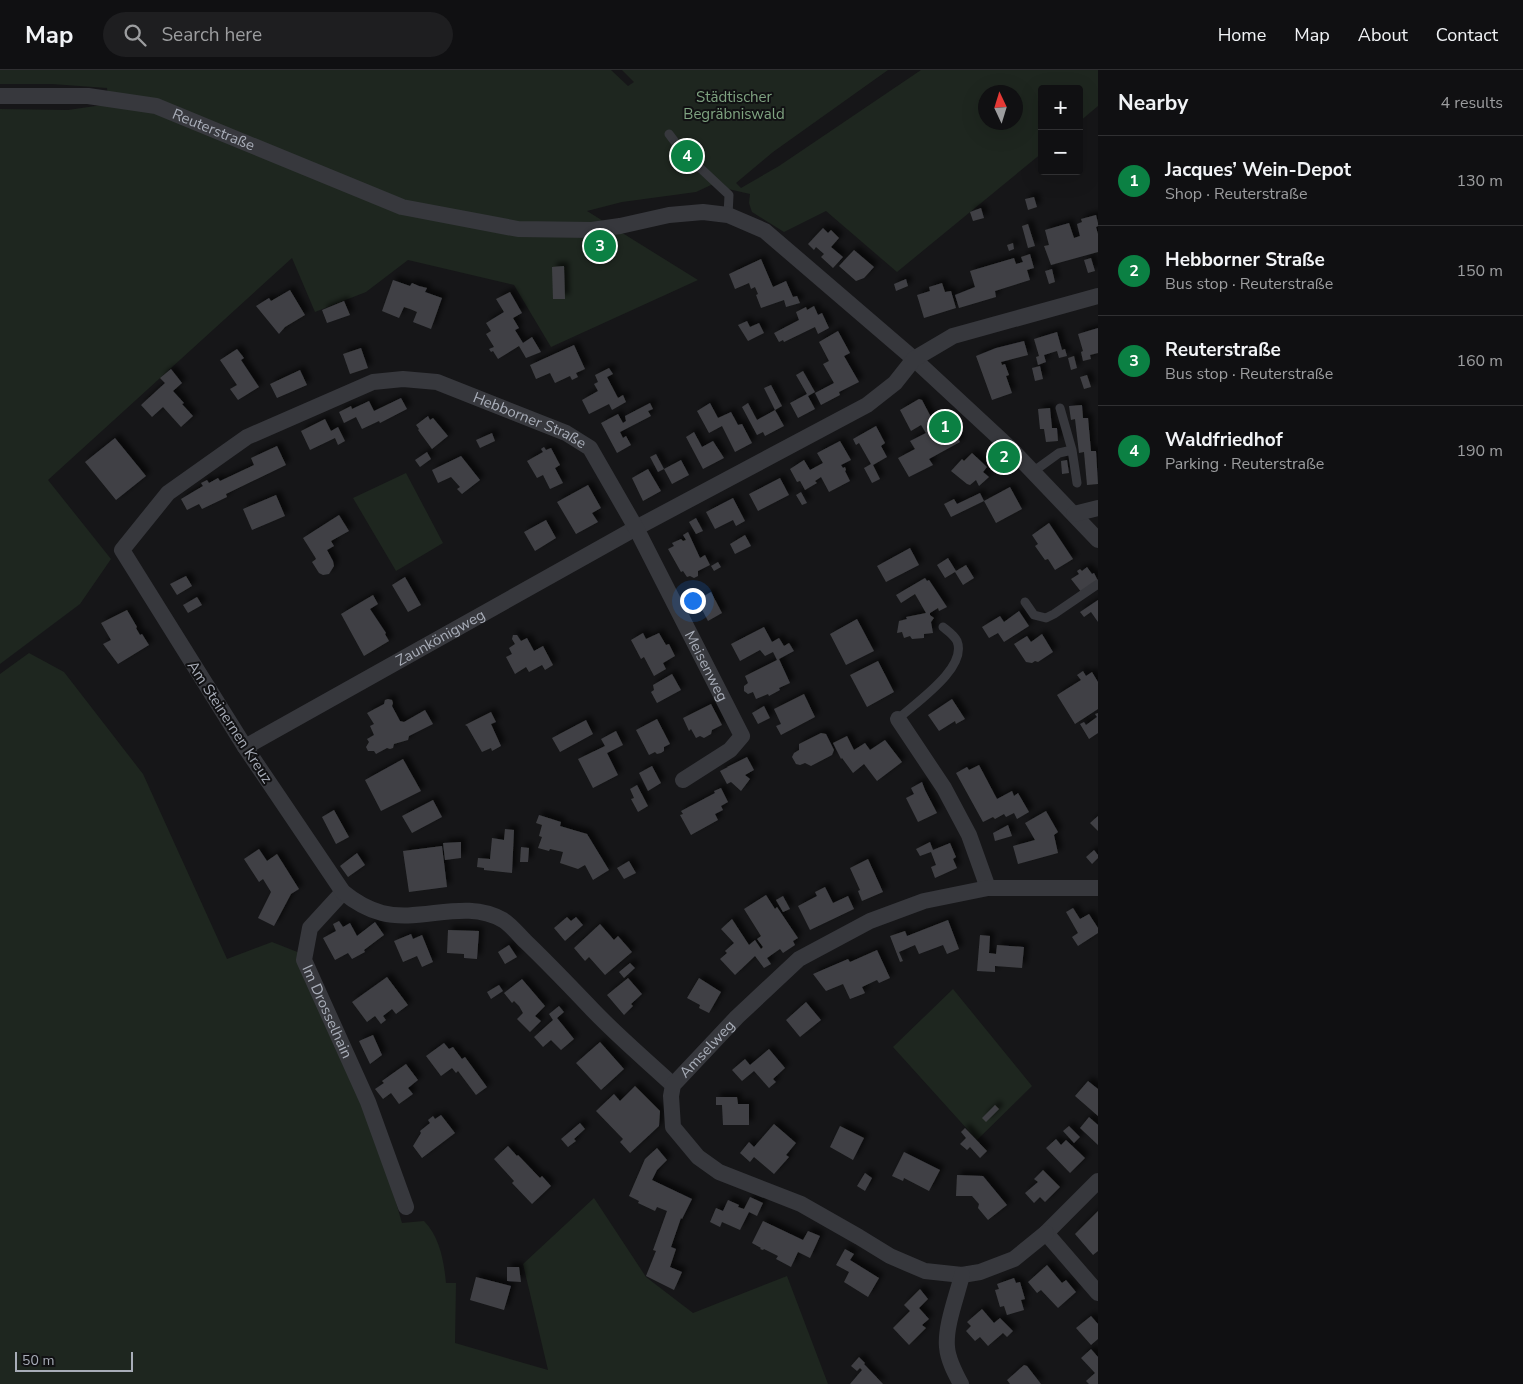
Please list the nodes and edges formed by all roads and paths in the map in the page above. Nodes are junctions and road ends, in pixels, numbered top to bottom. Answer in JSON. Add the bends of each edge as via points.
{"nodes":[{"id":1,"x":0,"y":96,"type":"edge"},
{"id":2,"x":669,"y":134,"type":"dead end"},
{"id":3,"x":728,"y":215,"type":"junction"},
{"id":4,"x":1098,"y":296,"type":"edge"},
{"id":5,"x":914,"y":359,"type":"junction"},
{"id":6,"x":1060,"y":408,"type":"dead end"},
{"id":7,"x":1072,"y":450,"type":"junction"},
{"id":8,"x":1034,"y":472,"type":"junction"},
{"id":9,"x":1078,"y":483,"type":"dead end"},
{"id":10,"x":1098,"y":508,"type":"edge"},
{"id":11,"x":1074,"y":514,"type":"junction"},
{"id":12,"x":636,"y":528,"type":"junction"},
{"id":13,"x":1098,"y":540,"type":"edge"},
{"id":14,"x":122,"y":550,"type":"joint"},
{"id":15,"x":1098,"y":584,"type":"edge"},
{"id":16,"x":1025,"y":602,"type":"dead end"},
{"id":17,"x":943,"y":627,"type":"dead end"},
{"id":18,"x":898,"y":719,"type":"joint"},
{"id":19,"x":245,"y":747,"type":"junction"},
{"id":20,"x":683,"y":780,"type":"dead end"},
{"id":21,"x":988,"y":888,"type":"junction"},
{"id":22,"x":1098,"y":888,"type":"edge"},
{"id":23,"x":343,"y":892,"type":"junction"},
{"id":24,"x":673,"y":1084,"type":"junction"},
{"id":25,"x":1098,"y":1181,"type":"edge"},
{"id":26,"x":406,"y":1207,"type":"dead end"},
{"id":27,"x":1046,"y":1233,"type":"junction"},
{"id":28,"x":962,"y":1275,"type":"junction"},
{"id":29,"x":1098,"y":1293,"type":"edge"},
{"id":30,"x":960,"y":1384,"type":"edge"}],
"edges":[{"from":1,"to":3,"type":"street","name":"Reuterstraße","via":[[88,96],[156,106],[402,207],[518,229],[592,230],[669,215],[703,212]]},
{"from":2,"to":3,"type":"lane","via":[[728,195]]},
{"from":3,"to":5,"type":"street","name":"Reuterstraße","via":[[765,231]]},
{"from":4,"to":5,"type":"street","via":[[953,336]]},
{"from":5,"to":8,"type":"street","name":"Reuterstraße"},
{"from":5,"to":12,"type":"street","via":[[895,383],[867,405]]},
{"from":6,"to":7,"type":"lane"},
{"from":7,"to":8,"type":"lane","via":[[1059,453]]},
{"from":7,"to":9,"type":"lane"},
{"from":8,"to":11,"type":"street","name":"Reuterstraße"},
{"from":10,"to":11,"type":"street"},
{"from":11,"to":13,"type":"street","name":"Reuterstraße"},
{"from":12,"to":14,"type":"street","name":"Hebborner Straße","via":[[590,448],[566,433],[437,382],[403,379],[373,382],[248,437],[168,493]]},
{"from":12,"to":19,"type":"street","name":"Zaunkönigweg"},
{"from":12,"to":20,"type":"street","name":"Meisenweg","via":[[742,736],[730,750]]},
{"from":14,"to":19,"type":"street","name":"Am Steinernen Kreuz"},
{"from":15,"to":16,"type":"lane","via":[[1046,618],[1034,615]]},
{"from":17,"to":18,"type":"lane","via":[[957,641],[959,649],[955,665]]},
{"from":18,"to":21,"type":"street","via":[[944,788],[969,835]]},
{"from":19,"to":23,"type":"street","name":"Am Steinernen Kreuz"},
{"from":21,"to":22,"type":"street","name":"Amselweg"},
{"from":21,"to":24,"type":"street","name":"Amselweg","via":[[924,900],[870,921],[799,959]]},
{"from":23,"to":24,"type":"street","via":[[367,908],[384,914],[470,910],[504,920],[596,1014]]},
{"from":23,"to":26,"type":"street","name":"Im Drosselhain","via":[[310,928],[304,960],[368,1102]]},
{"from":24,"to":28,"type":"street","name":"Amselweg","via":[[673,1127],[698,1157],[720,1172],[801,1204],[890,1256],[925,1271]]},
{"from":25,"to":27,"type":"street","name":"Amselweg"},
{"from":27,"to":28,"type":"street","name":"Amselweg","via":[[1014,1259]]},
{"from":27,"to":29,"type":"street"},
{"from":28,"to":30,"type":"street","via":[[947,1334],[950,1362]]}]}
